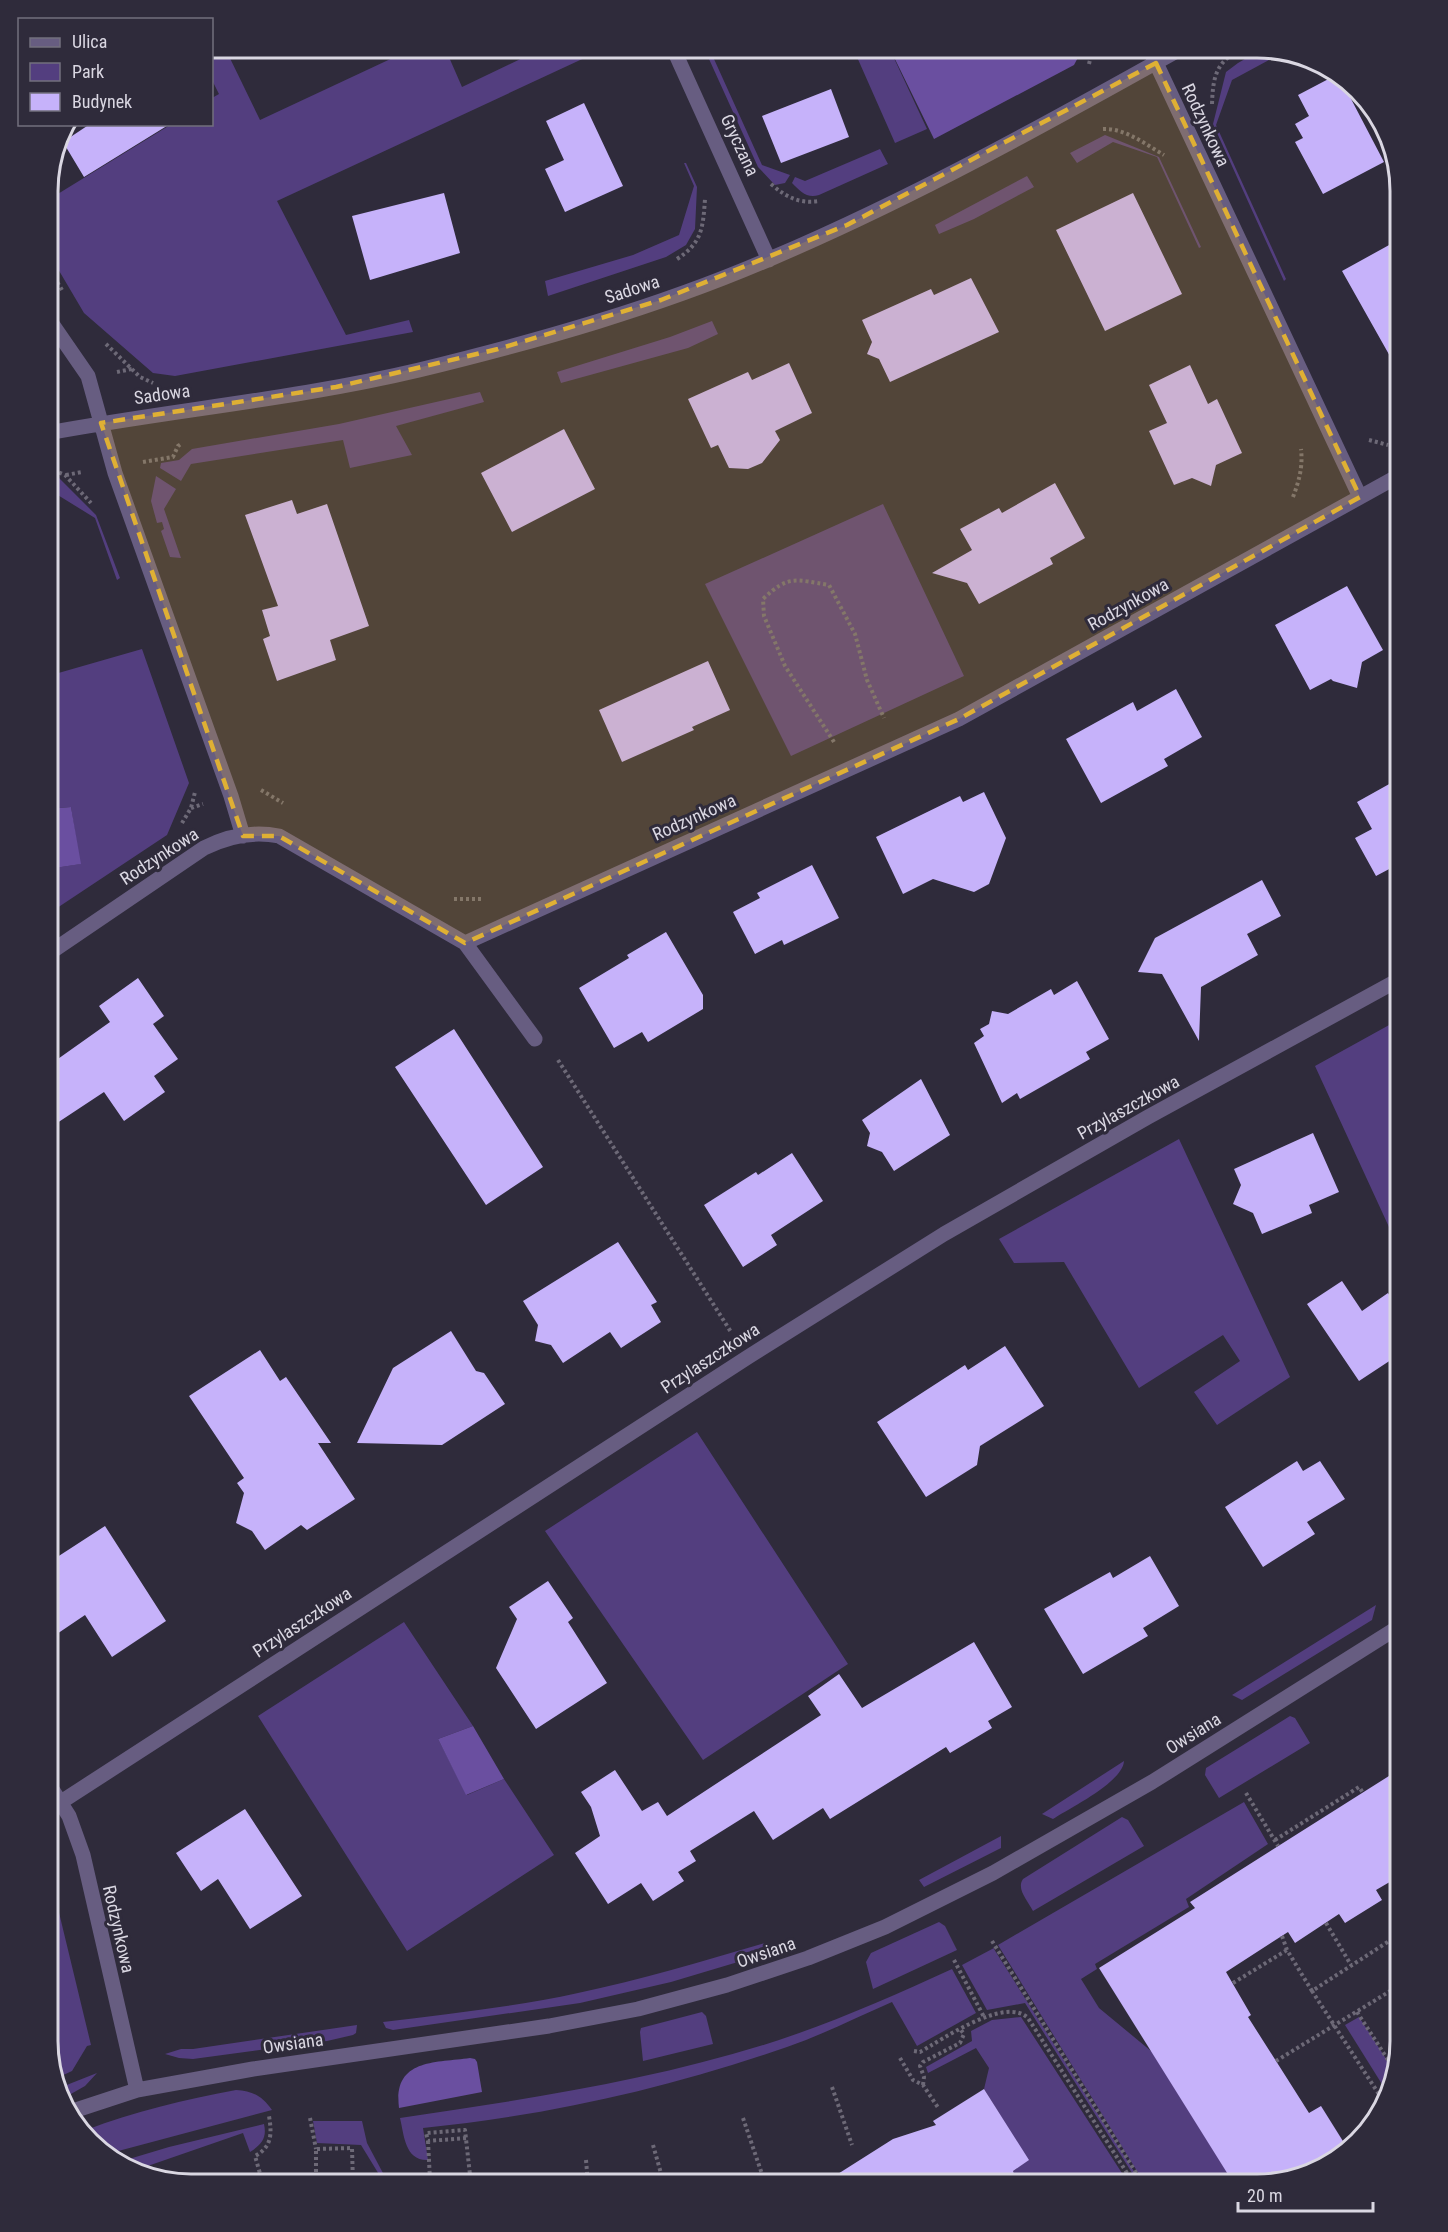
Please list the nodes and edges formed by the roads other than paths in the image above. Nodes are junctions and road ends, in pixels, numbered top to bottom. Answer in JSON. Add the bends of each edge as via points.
{"nodes":[{"id":1,"x":678,"y":59,"type":"edge"},
{"id":2,"x":1154,"y":59,"type":"edge"},
{"id":3,"x":1163,"y":59,"type":"edge"},
{"id":4,"x":1156,"y":63,"type":"junction"},
{"id":5,"x":769,"y":260,"type":"junction"},
{"id":6,"x":59,"y":334,"type":"edge"},
{"id":7,"x":101,"y":423,"type":"junction"},
{"id":8,"x":59,"y":431,"type":"edge"},
{"id":9,"x":1390,"y":480,"type":"edge"},
{"id":10,"x":1360,"y":497,"type":"junction"},
{"id":11,"x":243,"y":836,"type":"junction"},
{"id":12,"x":465,"y":943,"type":"junction"},
{"id":13,"x":59,"y":947,"type":"edge"},
{"id":14,"x":1390,"y":984,"type":"edge"},
{"id":15,"x":535,"y":1039,"type":"road end"},
{"id":16,"x":1390,"y":1632,"type":"edge"},
{"id":17,"x":58,"y":1798,"type":"edge"},
{"id":18,"x":61,"y":1802,"type":"junction"},
{"id":19,"x":137,"y":2090,"type":"junction"},
{"id":20,"x":78,"y":2109,"type":"edge"}],
"edges":[{"from":1,"to":5,"type":"street","name":"Gryczana"},
{"from":2,"to":4,"type":"street","name":"Rodzynkowa"},
{"from":3,"to":4,"type":"street","name":"Sadowa"},
{"from":4,"to":5,"type":"street","name":"Sadowa","via":[[920,189]]},
{"from":4,"to":10,"type":"street","name":"Rodzynkowa"},
{"from":5,"to":7,"type":"street","name":"Sadowa","via":[[607,317],[418,370],[270,399]]},
{"from":6,"to":7,"type":"street","via":[[88,376]]},
{"from":7,"to":8,"type":"street","name":"Sadowa"},
{"from":7,"to":11,"type":"street","via":[[115,473]]},
{"from":9,"to":10,"type":"street","name":"Rodzynkowa"},
{"from":10,"to":12,"type":"street","name":"Rodzynkowa","via":[[959,719]]},
{"from":11,"to":12,"type":"street","name":"Rodzynkowa","via":[[279,836]]},
{"from":11,"to":13,"type":"street","name":"Rodzynkowa","via":[[222,839],[204,848]]},
{"from":12,"to":15,"type":"street"},
{"from":14,"to":18,"type":"street","name":"Przylaszczkowa","via":[[984,1210],[748,1357]]},
{"from":16,"to":19,"type":"street","name":"Owsiana","via":[[1152,1782],[993,1874],[885,1927],[808,1958],[638,2009]]},
{"from":17,"to":18,"type":"street","name":"Rodzynkowa"},
{"from":18,"to":19,"type":"street","name":"Rodzynkowa","via":[[83,1855]]},
{"from":19,"to":20,"type":"street","name":"Owsiana"}]}
